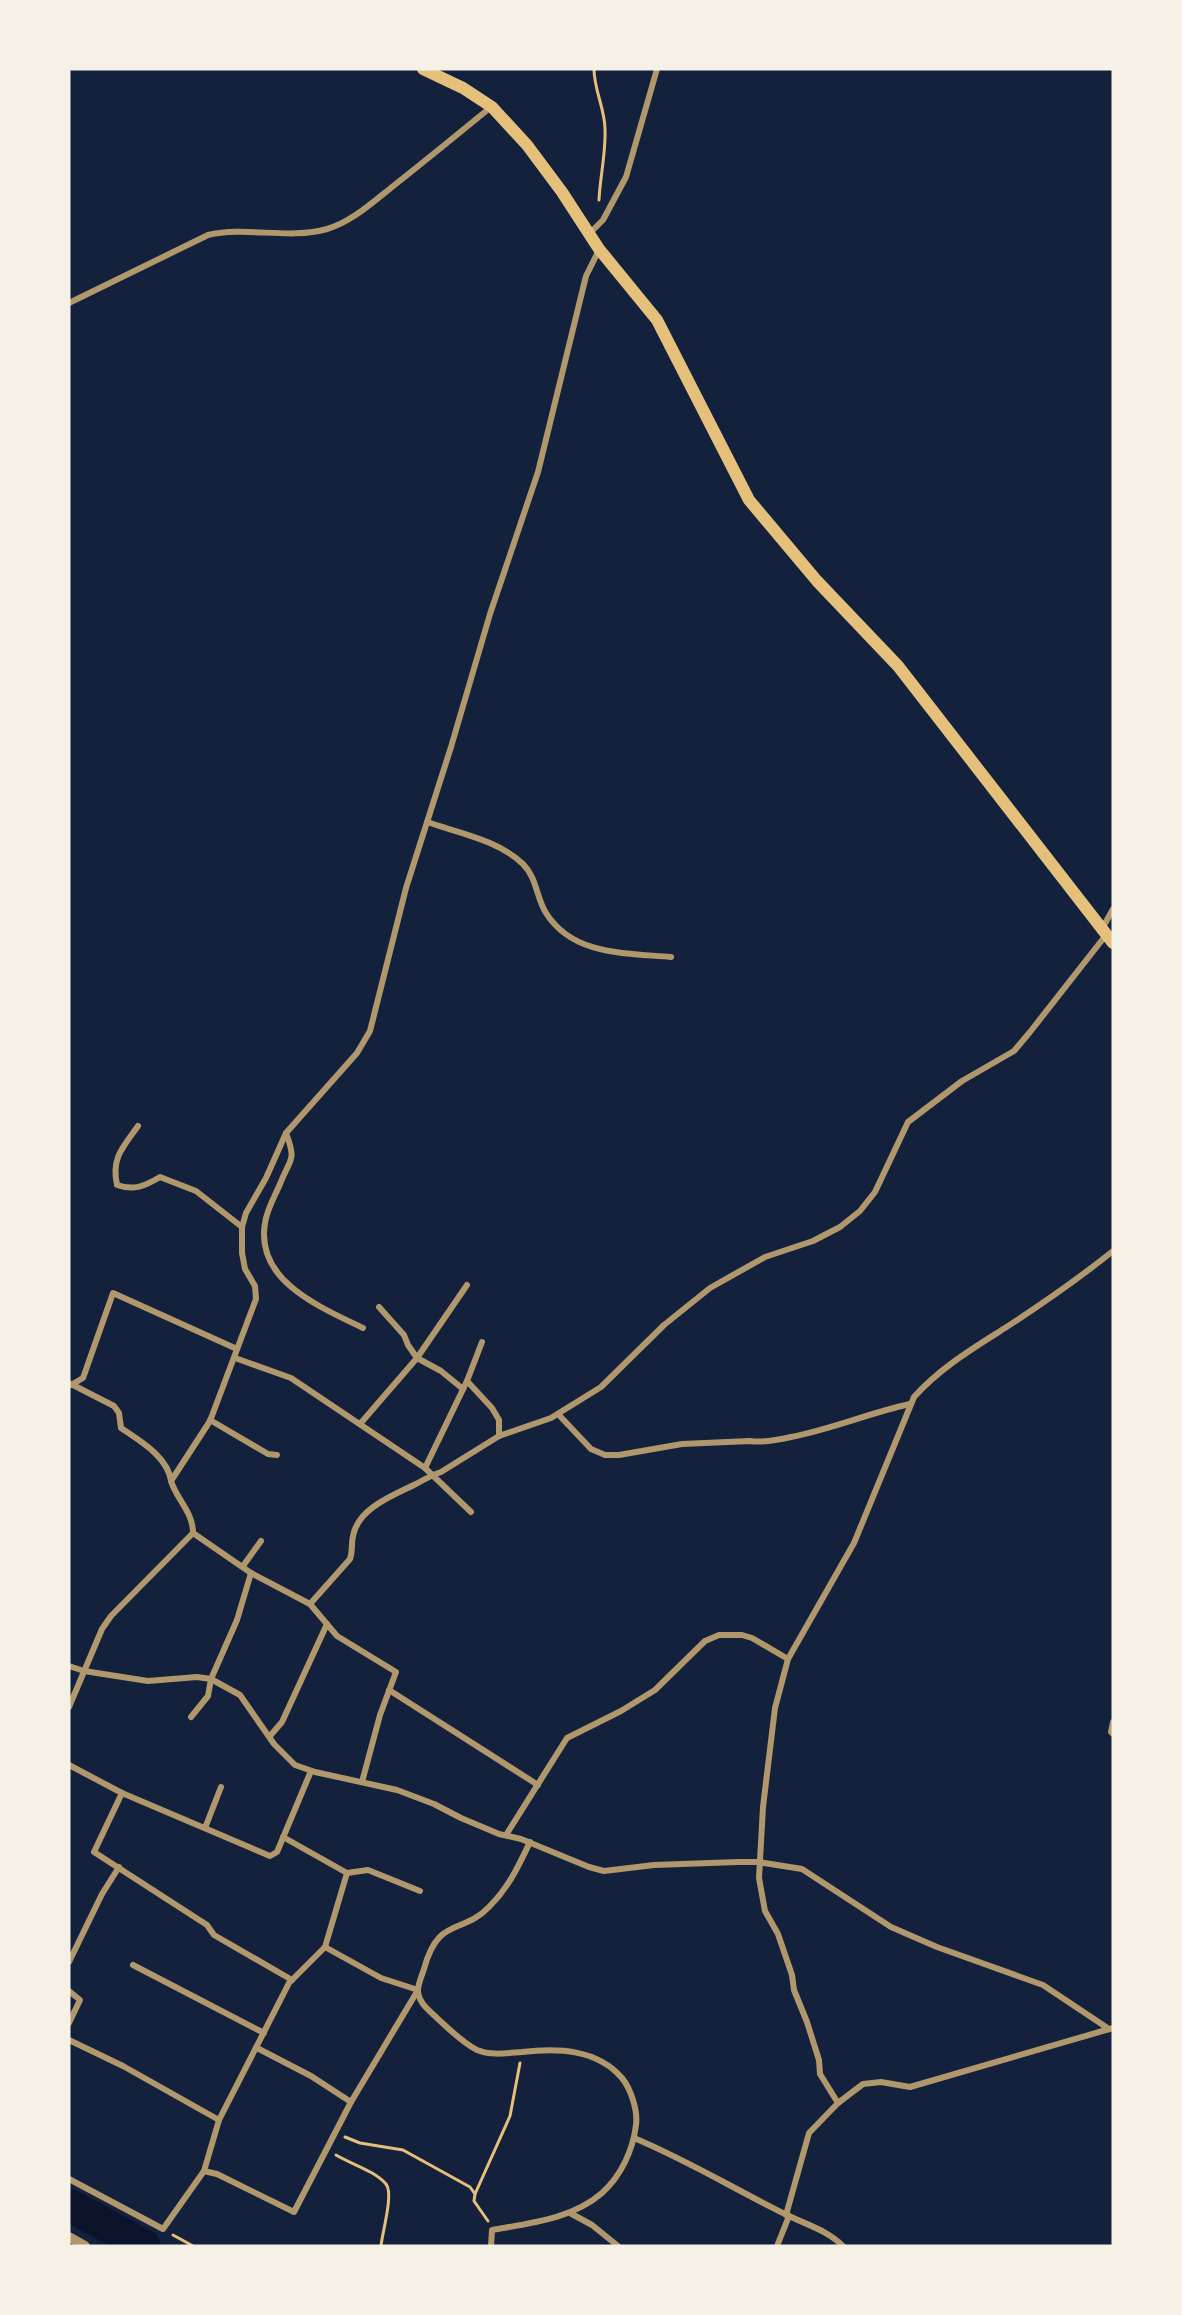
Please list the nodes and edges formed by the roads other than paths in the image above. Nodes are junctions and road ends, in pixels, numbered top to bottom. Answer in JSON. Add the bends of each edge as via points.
{"nodes":[{"id":1,"x":423,"y":69,"type":"edge"},
{"id":2,"x":657,"y":69,"type":"edge"},
{"id":3,"x":492,"y":107,"type":"junction"},
{"id":4,"x":594,"y":230,"type":"junction"},
{"id":5,"x":599,"y":249,"type":"junction"},
{"id":6,"x":69,"y":303,"type":"edge"},
{"id":7,"x":427,"y":822,"type":"junction"},
{"id":8,"x":1113,"y":909,"type":"edge"},
{"id":9,"x":1107,"y":935,"type":"edge"},
{"id":10,"x":671,"y":957,"type":"dead end"},
{"id":11,"x":138,"y":1126,"type":"dead end"},
{"id":12,"x":286,"y":1133,"type":"junction"},
{"id":13,"x":242,"y":1227,"type":"junction"},
{"id":14,"x":1113,"y":1251,"type":"edge"},
{"id":15,"x":467,"y":1285,"type":"dead end"},
{"id":16,"x":379,"y":1307,"type":"dead end"},
{"id":17,"x":363,"y":1328,"type":"dead end"},
{"id":18,"x":482,"y":1341,"type":"dead end"},
{"id":19,"x":237,"y":1349,"type":"junction"},
{"id":20,"x":235,"y":1358,"type":"junction"},
{"id":21,"x":417,"y":1358,"type":"junction"},
{"id":22,"x":467,"y":1381,"type":"junction"},
{"id":23,"x":70,"y":1384,"type":"edge"},
{"id":24,"x":463,"y":1389,"type":"junction"},
{"id":25,"x":910,"y":1404,"type":"junction"},
{"id":26,"x":558,"y":1414,"type":"junction"},
{"id":27,"x":210,"y":1420,"type":"junction"},
{"id":28,"x":360,"y":1424,"type":"junction"},
{"id":29,"x":499,"y":1436,"type":"junction"},
{"id":30,"x":277,"y":1455,"type":"dead end"},
{"id":31,"x":426,"y":1468,"type":"junction"},
{"id":32,"x":431,"y":1475,"type":"junction"},
{"id":33,"x":171,"y":1481,"type":"junction"},
{"id":34,"x":471,"y":1512,"type":"dead end"},
{"id":35,"x":194,"y":1533,"type":"junction"},
{"id":36,"x":261,"y":1541,"type":"dead end"},
{"id":37,"x":243,"y":1566,"type":"junction"},
{"id":38,"x":251,"y":1573,"type":"junction"},
{"id":39,"x":310,"y":1604,"type":"junction"},
{"id":40,"x":327,"y":1624,"type":"junction"},
{"id":41,"x":788,"y":1659,"type":"junction"},
{"id":42,"x":69,"y":1666,"type":"edge"},
{"id":43,"x":84,"y":1671,"type":"junction"},
{"id":44,"x":211,"y":1679,"type":"junction"},
{"id":45,"x":389,"y":1690,"type":"junction"},
{"id":46,"x":69,"y":1707,"type":"edge"},
{"id":47,"x":191,"y":1717,"type":"dead end"},
{"id":48,"x":1113,"y":1722,"type":"edge"},
{"id":49,"x":1113,"y":1734,"type":"edge"},
{"id":50,"x":270,"y":1736,"type":"junction"},
{"id":51,"x":69,"y":1765,"type":"edge"},
{"id":52,"x":311,"y":1771,"type":"junction"},
{"id":53,"x":362,"y":1782,"type":"junction"},
{"id":54,"x":538,"y":1785,"type":"junction"},
{"id":55,"x":221,"y":1787,"type":"dead end"},
{"id":56,"x":122,"y":1793,"type":"junction"},
{"id":57,"x":205,"y":1828,"type":"junction"},
{"id":58,"x":506,"y":1835,"type":"junction"},
{"id":59,"x":283,"y":1837,"type":"junction"},
{"id":60,"x":530,"y":1842,"type":"junction"},
{"id":61,"x":759,"y":1862,"type":"junction"},
{"id":62,"x":119,"y":1867,"type":"junction"},
{"id":63,"x":347,"y":1873,"type":"junction"},
{"id":64,"x":420,"y":1891,"type":"dead end"},
{"id":65,"x":325,"y":1947,"type":"junction"},
{"id":66,"x":69,"y":1962,"type":"edge"},
{"id":67,"x":133,"y":1965,"type":"dead end"},
{"id":68,"x":292,"y":1980,"type":"junction"},
{"id":69,"x":418,"y":1990,"type":"junction"},
{"id":70,"x":69,"y":1991,"type":"edge"},
{"id":71,"x":69,"y":2023,"type":"edge"},
{"id":72,"x":1111,"y":2029,"type":"edge"},
{"id":73,"x":264,"y":2032,"type":"junction"},
{"id":74,"x":69,"y":2040,"type":"edge"},
{"id":75,"x":257,"y":2048,"type":"junction"},
{"id":76,"x":351,"y":2102,"type":"junction"},
{"id":77,"x":838,"y":2103,"type":"junction"},
{"id":78,"x":219,"y":2120,"type":"junction"},
{"id":79,"x":634,"y":2138,"type":"junction"},
{"id":80,"x":204,"y":2170,"type":"junction"},
{"id":81,"x":69,"y":2179,"type":"edge"},
{"id":82,"x":570,"y":2213,"type":"junction"},
{"id":83,"x":787,"y":2216,"type":"junction"},
{"id":84,"x":69,"y":2237,"type":"edge"},
{"id":85,"x":85,"y":2246,"type":"edge"},
{"id":86,"x":490,"y":2246,"type":"edge"},
{"id":87,"x":618,"y":2246,"type":"edge"},
{"id":88,"x":777,"y":2246,"type":"edge"},
{"id":89,"x":843,"y":2246,"type":"edge"}],
"edges":[{"from":1,"to":3,"type":"main road"},
{"from":2,"to":4,"type":"street","via":[[626,177]]},
{"from":3,"to":4,"type":"main road"},
{"from":3,"to":6,"type":"street","via":[[347,220],[327,229],[299,233],[230,231],[208,235]]},
{"from":4,"to":5,"type":"main road"},
{"from":5,"to":7,"type":"street","via":[[586,276],[538,472]]},
{"from":5,"to":9,"type":"main road","via":[[657,320],[749,500],[817,581],[898,666]]},
{"from":7,"to":10,"type":"street","via":[[493,844],[521,862],[532,874],[545,912],[569,937],[605,951]]},
{"from":7,"to":12,"type":"street","via":[[405,888],[370,1031],[357,1053]]},
{"from":8,"to":9,"type":"street"},
{"from":9,"to":26,"type":"street","via":[[1014,1051],[962,1081],[908,1122],[875,1192],[860,1211],[813,1241],[765,1257],[710,1288],[601,1387]]},
{"from":11,"to":13,"type":"street","via":[[116,1158],[117,1185],[130,1189],[160,1178],[196,1191]]},
{"from":12,"to":13,"type":"street"},
{"from":12,"to":17,"type":"street","via":[[293,1158],[265,1224],[266,1256],[270,1265],[307,1300]]},
{"from":13,"to":19,"type":"street","via":[[245,1269],[255,1286],[256,1299]]},
{"from":14,"to":25,"type":"street","via":[[1061,1291],[949,1363]]},
{"from":15,"to":21,"type":"street"},
{"from":16,"to":21,"type":"street","via":[[404,1335]]},
{"from":18,"to":22,"type":"street"},
{"from":19,"to":20,"type":"street"},
{"from":19,"to":23,"type":"street","via":[[113,1293],[83,1378]]},
{"from":20,"to":27,"type":"street"},
{"from":20,"to":28,"type":"street","via":[[291,1378]]},
{"from":21,"to":24,"type":"street"},
{"from":21,"to":28,"type":"street"},
{"from":22,"to":24,"type":"street"},
{"from":22,"to":29,"type":"street","via":[[492,1407],[499,1420]]},
{"from":23,"to":33,"type":"street","via":[[114,1406],[121,1428],[162,1461]]},
{"from":24,"to":31,"type":"street"},
{"from":25,"to":26,"type":"street","via":[[768,1441],[682,1444],[619,1455],[591,1449]]},
{"from":25,"to":41,"type":"street","via":[[854,1543]]},
{"from":26,"to":29,"type":"street"},
{"from":27,"to":30,"type":"street","via":[[268,1454]]},
{"from":27,"to":33,"type":"street"},
{"from":28,"to":31,"type":"street"},
{"from":29,"to":32,"type":"street"},
{"from":31,"to":32,"type":"street"},
{"from":32,"to":34,"type":"street"},
{"from":32,"to":39,"type":"street","via":[[372,1508],[352,1535],[350,1558]]},
{"from":33,"to":35,"type":"street","via":[[194,1520]]},
{"from":35,"to":37,"type":"street"},
{"from":35,"to":43,"type":"street","via":[[111,1616]]},
{"from":36,"to":37,"type":"street"},
{"from":37,"to":38,"type":"street"},
{"from":38,"to":39,"type":"street"},
{"from":38,"to":44,"type":"street","via":[[237,1620]]},
{"from":39,"to":40,"type":"street"},
{"from":40,"to":45,"type":"street","via":[[337,1636],[396,1672]]},
{"from":40,"to":50,"type":"street","via":[[282,1722]]},
{"from":41,"to":54,"type":"street","via":[[742,1635],[719,1635],[705,1641],[654,1690],[567,1738]]},
{"from":41,"to":61,"type":"street","via":[[775,1708]]},
{"from":42,"to":43,"type":"street"},
{"from":43,"to":44,"type":"street","via":[[148,1682]]},
{"from":43,"to":46,"type":"street"},
{"from":44,"to":47,"type":"street","via":[[208,1696]]},
{"from":44,"to":50,"type":"street","via":[[240,1695]]},
{"from":45,"to":53,"type":"street"},
{"from":45,"to":54,"type":"street"},
{"from":48,"to":49,"type":"street"},
{"from":50,"to":52,"type":"street","via":[[295,1765]]},
{"from":51,"to":56,"type":"street"},
{"from":52,"to":53,"type":"street"},
{"from":52,"to":59,"type":"street"},
{"from":53,"to":58,"type":"street","via":[[415,1797]]},
{"from":54,"to":58,"type":"street"},
{"from":55,"to":57,"type":"street"},
{"from":56,"to":57,"type":"street"},
{"from":56,"to":62,"type":"street","via":[[94,1852]]},
{"from":57,"to":59,"type":"street","via":[[270,1856],[277,1852]]},
{"from":58,"to":60,"type":"street"},
{"from":59,"to":63,"type":"street"},
{"from":60,"to":61,"type":"street","via":[[604,1871],[654,1864]]},
{"from":60,"to":69,"type":"street","via":[[509,1886],[488,1909],[438,1937],[426,1958]]},
{"from":61,"to":72,"type":"street","via":[[802,1869],[891,1927],[1043,1985]]},
{"from":61,"to":77,"type":"street","via":[[765,1911],[778,1934],[792,1975],[820,2074]]},
{"from":62,"to":66,"type":"street"},
{"from":62,"to":68,"type":"street","via":[[207,1925],[214,1935]]},
{"from":63,"to":64,"type":"street","via":[[368,1870]]},
{"from":63,"to":65,"type":"street"},
{"from":65,"to":68,"type":"street"},
{"from":65,"to":69,"type":"street","via":[[381,1978]]},
{"from":67,"to":73,"type":"street"},
{"from":68,"to":73,"type":"street"},
{"from":69,"to":76,"type":"street"},
{"from":69,"to":79,"type":"street","via":[[422,2003],[453,2033],[478,2050],[498,2054],[563,2049],[611,2066],[626,2083],[633,2099],[637,2121]]},
{"from":70,"to":71,"type":"street","via":[[80,2000]]},
{"from":72,"to":77,"type":"street","via":[[910,2087],[881,2082],[863,2084]]},
{"from":73,"to":75,"type":"street"},
{"from":74,"to":78,"type":"street"},
{"from":75,"to":76,"type":"street"},
{"from":75,"to":78,"type":"street"},
{"from":76,"to":80,"type":"street","via":[[294,2212]]},
{"from":77,"to":83,"type":"street","via":[[809,2133]]},
{"from":78,"to":80,"type":"street"},
{"from":79,"to":82,"type":"street","via":[[628,2155],[605,2190]]},
{"from":79,"to":83,"type":"street"},
{"from":80,"to":81,"type":"street","via":[[164,2229]]},
{"from":82,"to":86,"type":"street","via":[[492,2230]]},
{"from":82,"to":87,"type":"street"},
{"from":83,"to":88,"type":"street"},
{"from":83,"to":89,"type":"street","via":[[832,2235]]},
{"from":84,"to":85,"type":"street"}]}
